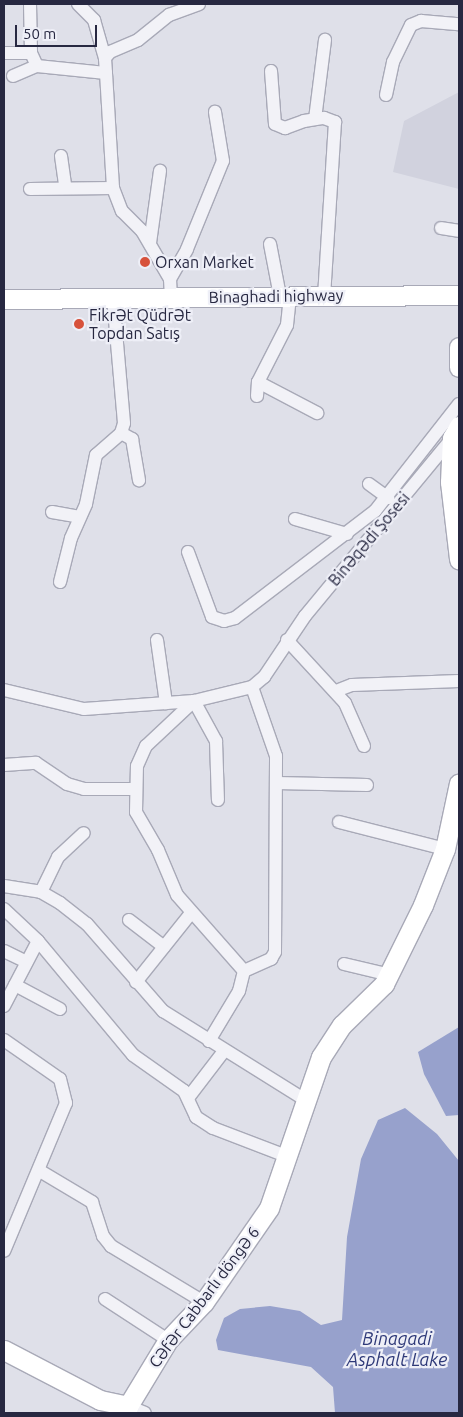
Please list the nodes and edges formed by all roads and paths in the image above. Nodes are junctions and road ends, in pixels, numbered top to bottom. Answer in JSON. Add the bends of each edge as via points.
{"nodes":[{"id":1,"x":30,"y":4,"type":"edge"},
{"id":2,"x":78,"y":4,"type":"edge"},
{"id":3,"x":197,"y":4,"type":"edge"},
{"id":4,"x":459,"y":24,"type":"edge"},
{"id":5,"x":325,"y":40,"type":"dead end"},
{"id":6,"x":4,"y":53,"type":"edge"},
{"id":7,"x":31,"y":53,"type":"junction"},
{"id":8,"x":105,"y":58,"type":"junction"},
{"id":9,"x":37,"y":66,"type":"junction"},
{"id":10,"x":271,"y":71,"type":"dead end"},
{"id":11,"x":106,"y":73,"type":"junction"},
{"id":12,"x":13,"y":76,"type":"dead end"},
{"id":13,"x":386,"y":95,"type":"dead end"},
{"id":14,"x":215,"y":112,"type":"dead end"},
{"id":15,"x":315,"y":119,"type":"junction"},
{"id":16,"x":61,"y":156,"type":"dead end"},
{"id":17,"x":160,"y":171,"type":"dead end"},
{"id":18,"x":65,"y":186,"type":"junction"},
{"id":19,"x":113,"y":188,"type":"junction"},
{"id":20,"x":30,"y":189,"type":"dead end"},
{"id":21,"x":441,"y":228,"type":"dead end"},
{"id":22,"x":459,"y":231,"type":"edge"},
{"id":23,"x":150,"y":243,"type":"junction"},
{"id":24,"x":270,"y":244,"type":"dead end"},
{"id":25,"x":171,"y":288,"type":"junction"},
{"id":26,"x":324,"y":295,"type":"junction"},
{"id":27,"x":459,"y":295,"type":"edge"},
{"id":28,"x":285,"y":296,"type":"junction"},
{"id":29,"x":113,"y":298,"type":"junction"},
{"id":30,"x":4,"y":299,"type":"edge"},
{"id":31,"x":459,"y":347,"type":"edge"},
{"id":32,"x":459,"y":367,"type":"edge"},
{"id":33,"x":258,"y":382,"type":"junction"},
{"id":34,"x":257,"y":396,"type":"dead end"},
{"id":35,"x":459,"y":404,"type":"edge"},
{"id":36,"x":317,"y":412,"type":"dead end"},
{"id":37,"x":121,"y":432,"type":"junction"},
{"id":38,"x":456,"y":432,"type":"edge"},
{"id":39,"x":139,"y":480,"type":"dead end"},
{"id":40,"x":369,"y":484,"type":"dead end"},
{"id":41,"x":388,"y":498,"type":"junction"},
{"id":42,"x":52,"y":512,"type":"dead end"},
{"id":43,"x":80,"y":517,"type":"junction"},
{"id":44,"x":295,"y":519,"type":"dead end"},
{"id":45,"x":347,"y":534,"type":"junction"},
{"id":46,"x":188,"y":552,"type":"dead end"},
{"id":47,"x":459,"y":559,"type":"edge"},
{"id":48,"x":60,"y":582,"type":"dead end"},
{"id":49,"x":157,"y":640,"type":"dead end"},
{"id":50,"x":287,"y":640,"type":"junction"},
{"id":51,"x":459,"y":681,"type":"edge"},
{"id":52,"x":252,"y":687,"type":"junction"},
{"id":53,"x":4,"y":690,"type":"edge"},
{"id":54,"x":336,"y":691,"type":"junction"},
{"id":55,"x":194,"y":701,"type":"junction"},
{"id":56,"x":166,"y":703,"type":"junction"},
{"id":57,"x":364,"y":746,"type":"dead end"},
{"id":58,"x":4,"y":765,"type":"edge"},
{"id":59,"x":277,"y":783,"type":"junction"},
{"id":60,"x":459,"y":783,"type":"edge"},
{"id":61,"x":367,"y":785,"type":"dead end"},
{"id":62,"x":135,"y":789,"type":"junction"},
{"id":63,"x":218,"y":800,"type":"dead end"},
{"id":64,"x":339,"y":822,"type":"dead end"},
{"id":65,"x":84,"y":833,"type":"dead end"},
{"id":66,"x":445,"y":849,"type":"junction"},
{"id":67,"x":4,"y":886,"type":"edge"},
{"id":68,"x":42,"y":892,"type":"junction"},
{"id":69,"x":4,"y":909,"type":"edge"},
{"id":70,"x":191,"y":912,"type":"junction"},
{"id":71,"x":129,"y":920,"type":"dead end"},
{"id":72,"x":38,"y":941,"type":"junction"},
{"id":73,"x":164,"y":947,"type":"junction"},
{"id":74,"x":4,"y":951,"type":"edge"},
{"id":75,"x":27,"y":962,"type":"junction"},
{"id":76,"x":344,"y":964,"type":"dead end"},
{"id":77,"x":244,"y":971,"type":"junction"},
{"id":78,"x":390,"y":974,"type":"junction"},
{"id":79,"x":136,"y":982,"type":"junction"},
{"id":80,"x":14,"y":985,"type":"junction"},
{"id":81,"x":4,"y":1006,"type":"edge"},
{"id":82,"x":60,"y":1009,"type":"dead end"},
{"id":83,"x":4,"y":1040,"type":"edge"},
{"id":84,"x":209,"y":1041,"type":"junction"},
{"id":85,"x":224,"y":1051,"type":"junction"},
{"id":86,"x":188,"y":1098,"type":"junction"},
{"id":87,"x":304,"y":1099,"type":"junction"},
{"id":88,"x":286,"y":1156,"type":"junction"},
{"id":89,"x":40,"y":1171,"type":"junction"},
{"id":90,"x":4,"y":1251,"type":"edge"},
{"id":91,"x":105,"y":1299,"type":"dead end"},
{"id":92,"x":204,"y":1302,"type":"junction"},
{"id":93,"x":168,"y":1340,"type":"junction"},
{"id":94,"x":4,"y":1350,"type":"edge"},
{"id":95,"x":126,"y":1409,"type":"edge"},
{"id":96,"x":145,"y":1413,"type":"edge"}],
"edges":[{"from":1,"to":7,"type":"street"},
{"from":2,"to":8,"type":"street","via":[[94,20]]},
{"from":3,"to":8,"type":"street","via":[[169,15],[138,40]]},
{"from":4,"to":13,"type":"street","via":[[421,21],[412,24],[394,62]]},
{"from":5,"to":15,"type":"street"},
{"from":6,"to":7,"type":"street"},
{"from":7,"to":9,"type":"street"},
{"from":8,"to":11,"type":"street"},
{"from":9,"to":11,"type":"street"},
{"from":9,"to":12,"type":"street"},
{"from":10,"to":15,"type":"street","via":[[275,124],[286,128]]},
{"from":11,"to":19,"type":"street"},
{"from":14,"to":25,"type":"street","via":[[222,161]]},
{"from":15,"to":26,"type":"street","via":[[329,119],[336,127]]},
{"from":16,"to":18,"type":"street"},
{"from":17,"to":23,"type":"street"},
{"from":18,"to":19,"type":"street"},
{"from":18,"to":20,"type":"street"},
{"from":19,"to":23,"type":"street","via":[[122,211]]},
{"from":21,"to":22,"type":"street"},
{"from":23,"to":25,"type":"street"},
{"from":24,"to":28,"type":"street"},
{"from":25,"to":28,"type":"street","name":"Binaghadi highway"},
{"from":25,"to":29,"type":"street","name":"Binaghadi highway"},
{"from":26,"to":27,"type":"street","name":"Binaghadi highway"},
{"from":26,"to":28,"type":"street","name":"Binaghadi highway"},
{"from":28,"to":33,"type":"street","via":[[287,325]]},
{"from":29,"to":30,"type":"street","name":"Binaghadi highway"},
{"from":29,"to":37,"type":"street","via":[[124,412]]},
{"from":31,"to":32,"type":"street"},
{"from":33,"to":34,"type":"street"},
{"from":33,"to":36,"type":"street"},
{"from":35,"to":41,"type":"street","name":"Binəqədi Şosesi"},
{"from":37,"to":39,"type":"street","via":[[132,439]]},
{"from":37,"to":43,"type":"street","via":[[96,455]]},
{"from":38,"to":47,"type":"street","via":[[451,504]]},
{"from":38,"to":50,"type":"street","name":"Binəqədi Şosesi"},
{"from":40,"to":41,"type":"street","name":"Binəqədi Şosesi"},
{"from":41,"to":45,"type":"street","name":"Binəqədi Şosesi"},
{"from":42,"to":43,"type":"street"},
{"from":43,"to":48,"type":"street"},
{"from":44,"to":45,"type":"street","name":"Binəqədi Şosesi"},
{"from":45,"to":46,"type":"street","name":"Binəqədi Şosesi","via":[[235,618],[224,621],[212,617],[208,611]]},
{"from":49,"to":56,"type":"street"},
{"from":50,"to":52,"type":"street","name":"Binəqədi Şosesi","via":[[264,677]]},
{"from":50,"to":54,"type":"street","via":[[322,681]]},
{"from":51,"to":54,"type":"street","via":[[352,685]]},
{"from":52,"to":55,"type":"street"},
{"from":52,"to":59,"type":"street","via":[[271,736]]},
{"from":53,"to":56,"type":"street","via":[[69,708]]},
{"from":54,"to":57,"type":"street"},
{"from":55,"to":56,"type":"street"},
{"from":55,"to":62,"type":"street","via":[[146,746],[138,766]]},
{"from":55,"to":63,"type":"street","via":[[216,741]]},
{"from":58,"to":62,"type":"street","via":[[36,763],[67,784],[84,789]]},
{"from":59,"to":61,"type":"street"},
{"from":59,"to":77,"type":"street","via":[[275,952],[271,959]]},
{"from":60,"to":66,"type":"street","name":"Cəfər Cabbarlı döngə 6"},
{"from":62,"to":70,"type":"street","via":[[140,825],[158,850],[177,895]]},
{"from":64,"to":66,"type":"street"},
{"from":65,"to":68,"type":"street","via":[[48,871]]},
{"from":66,"to":78,"type":"street","name":"Cəfər Cabbarlı döngə 6"},
{"from":67,"to":68,"type":"street"},
{"from":68,"to":79,"type":"street","via":[[87,924]]},
{"from":69,"to":72,"type":"street"},
{"from":70,"to":73,"type":"street"},
{"from":70,"to":77,"type":"street"},
{"from":71,"to":73,"type":"street"},
{"from":72,"to":75,"type":"street"},
{"from":72,"to":86,"type":"street","via":[[133,1055],[179,1086]]},
{"from":73,"to":79,"type":"street"},
{"from":74,"to":75,"type":"street"},
{"from":75,"to":80,"type":"street"},
{"from":76,"to":78,"type":"street"},
{"from":77,"to":84,"type":"street","via":[[238,991]]},
{"from":78,"to":87,"type":"street","name":"Cəfər Cabbarlı döngə 6","via":[[334,1033]]},
{"from":79,"to":84,"type":"street","via":[[163,1011]]},
{"from":80,"to":81,"type":"street"},
{"from":80,"to":82,"type":"street"},
{"from":83,"to":89,"type":"street","via":[[49,1068],[66,1089],[63,1117]]},
{"from":84,"to":85,"type":"street"},
{"from":85,"to":86,"type":"street"},
{"from":85,"to":87,"type":"street"},
{"from":86,"to":88,"type":"street","via":[[203,1122]]},
{"from":87,"to":88,"type":"street","name":"Cəfər Cabbarlı döngə 6"},
{"from":88,"to":92,"type":"street","name":"Cəfər Cabbarlı döngə 6","via":[[269,1208]]},
{"from":89,"to":90,"type":"street"},
{"from":89,"to":92,"type":"street","via":[[92,1202],[103,1236],[112,1246]]},
{"from":91,"to":93,"type":"street"},
{"from":92,"to":93,"type":"street","name":"Cəfər Cabbarlı döngə 6"},
{"from":93,"to":95,"type":"street","name":"Cəfər Cabbarlı döngə 6"},
{"from":94,"to":95,"type":"street","via":[[100,1400]]},
{"from":95,"to":96,"type":"street"}]}
